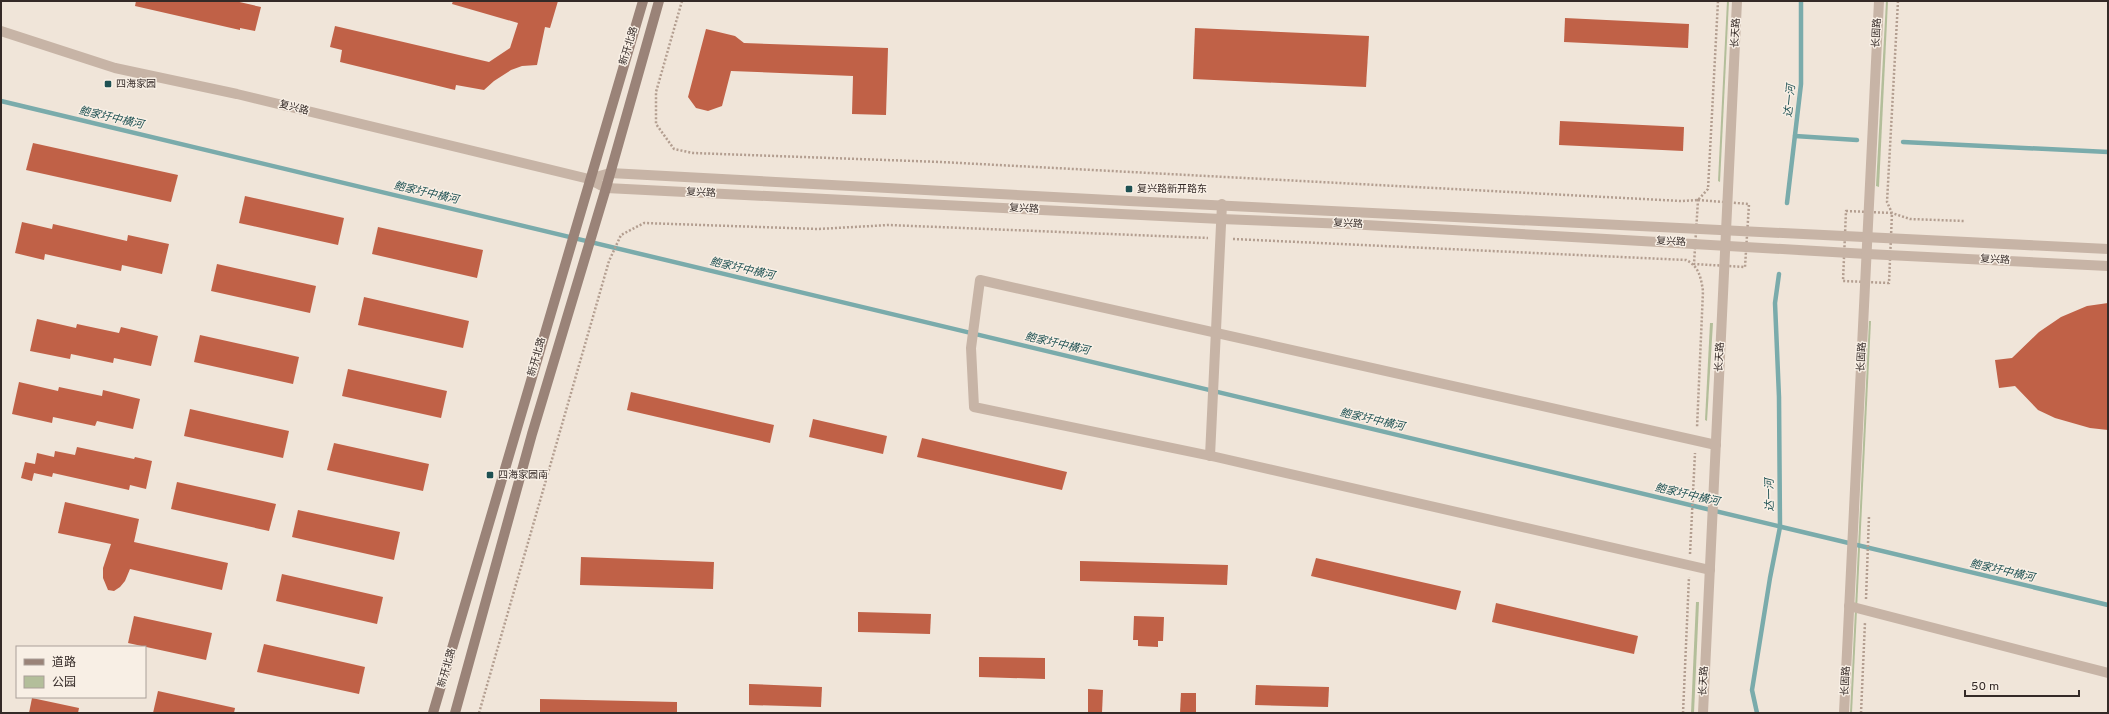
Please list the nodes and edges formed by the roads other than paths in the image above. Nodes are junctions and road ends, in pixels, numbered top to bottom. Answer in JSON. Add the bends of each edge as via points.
{"nodes":[{"id":1,"x":643,"y":1,"type":"edge"},
{"id":2,"x":660,"y":1,"type":"edge"},
{"id":3,"x":1737,"y":1,"type":"edge"},
{"id":4,"x":1879,"y":1,"type":"edge"},
{"id":5,"x":1,"y":31,"type":"edge"},
{"id":6,"x":610,"y":172,"type":"junction"},
{"id":7,"x":590,"y":179,"type":"junction"},
{"id":8,"x":606,"y":188,"type":"junction"},
{"id":9,"x":1222,"y":204,"type":"junction"},
{"id":10,"x":1221,"y":219,"type":"junction"},
{"id":11,"x":1726,"y":230,"type":"junction"},
{"id":12,"x":1868,"y":238,"type":"junction"},
{"id":13,"x":1725,"y":245,"type":"junction"},
{"id":14,"x":2108,"y":249,"type":"edge"},
{"id":15,"x":1867,"y":254,"type":"junction"},
{"id":16,"x":2108,"y":266,"type":"edge"},
{"id":17,"x":1215,"y":332,"type":"junction"},
{"id":18,"x":1716,"y":445,"type":"junction"},
{"id":19,"x":1210,"y":456,"type":"junction"},
{"id":20,"x":1710,"y":570,"type":"junction"},
{"id":21,"x":1849,"y":606,"type":"junction"},
{"id":22,"x":2108,"y":674,"type":"edge"},
{"id":23,"x":433,"y":713,"type":"edge"},
{"id":24,"x":455,"y":713,"type":"edge"},
{"id":25,"x":1703,"y":713,"type":"edge"},
{"id":26,"x":1844,"y":713,"type":"edge"}],
"edges":[{"from":1,"to":7,"type":"main road","name":"新开北路"},
{"from":2,"to":6,"type":"main road","name":"新开北路"},
{"from":3,"to":11,"type":"street","name":"长天路"},
{"from":4,"to":12,"type":"street","name":"长固路"},
{"from":5,"to":7,"type":"street","name":"复兴路","via":[[115,68],[237,94]]},
{"from":6,"to":7,"type":"street","name":"复兴路"},
{"from":6,"to":8,"type":"main road","name":"新开北路"},
{"from":6,"to":9,"type":"street","name":"复兴路"},
{"from":7,"to":8,"type":"street","name":"复兴路"},
{"from":7,"to":23,"type":"main road","name":"新开北路"},
{"from":8,"to":10,"type":"street","name":"复兴路"},
{"from":8,"to":24,"type":"main road","name":"新开北路","via":[[532,434]]},
{"from":9,"to":10,"type":"street"},
{"from":9,"to":11,"type":"street","name":"复兴路"},
{"from":10,"to":13,"type":"street","name":"复兴路"},
{"from":10,"to":17,"type":"street"},
{"from":11,"to":12,"type":"street","name":"复兴路"},
{"from":11,"to":13,"type":"street","name":"长天路"},
{"from":12,"to":14,"type":"street","name":"复兴路"},
{"from":12,"to":15,"type":"street","name":"长固路"},
{"from":13,"to":15,"type":"street","name":"复兴路"},
{"from":13,"to":18,"type":"street","name":"长天路"},
{"from":15,"to":16,"type":"street","name":"复兴路"},
{"from":15,"to":21,"type":"street","name":"长固路"},
{"from":17,"to":18,"type":"street"},
{"from":17,"to":19,"type":"street"},
{"from":17,"to":19,"type":"street","via":[[980,280],[972,348],[974,407]]},
{"from":18,"to":20,"type":"street","name":"长天路"},
{"from":19,"to":20,"type":"street"},
{"from":20,"to":25,"type":"street","name":"长天路"},
{"from":21,"to":22,"type":"street"},
{"from":21,"to":26,"type":"street","name":"长固路"}]}
